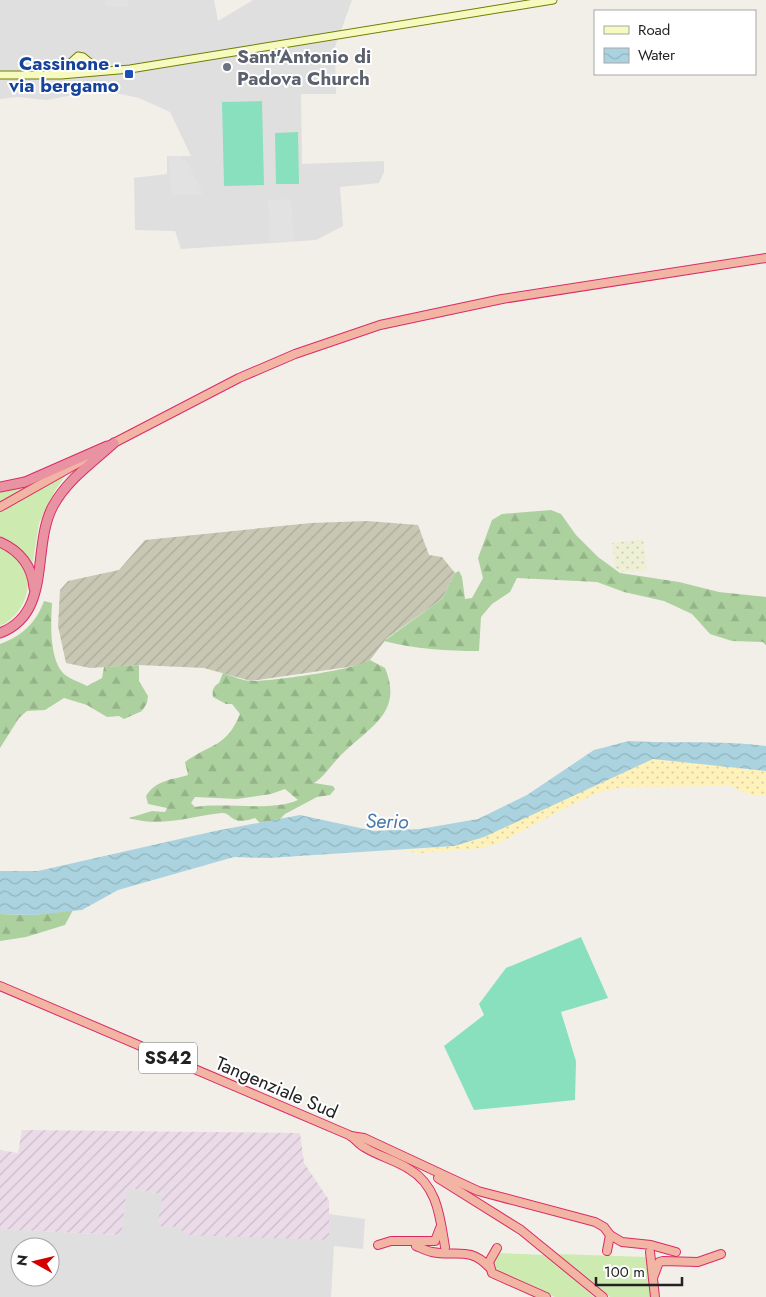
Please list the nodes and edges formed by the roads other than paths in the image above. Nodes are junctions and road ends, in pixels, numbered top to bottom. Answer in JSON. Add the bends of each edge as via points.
{"nodes":[{"id":1,"x":553,"y":0,"type":"edge"},
{"id":2,"x":72,"y":60,"type":"junction"},
{"id":3,"x":86,"y":62,"type":"junction"},
{"id":4,"x":106,"y":70,"type":"junction"},
{"id":5,"x":79,"y":72,"type":"junction"},
{"id":6,"x":53,"y":73,"type":"junction"},
{"id":7,"x":0,"y":75,"type":"edge"},
{"id":8,"x":766,"y":258,"type":"edge"},
{"id":9,"x":114,"y":443,"type":"junction"},
{"id":10,"x":0,"y":487,"type":"edge"},
{"id":11,"x":0,"y":507,"type":"edge"},
{"id":12,"x":0,"y":542,"type":"edge"},
{"id":13,"x":33,"y":603,"type":"junction"},
{"id":14,"x":0,"y":633,"type":"edge"},
{"id":15,"x":0,"y":986,"type":"edge"},
{"id":16,"x":351,"y":1136,"type":"junction"},
{"id":17,"x":442,"y":1219,"type":"junction"},
{"id":18,"x":610,"y":1235,"type":"junction"},
{"id":19,"x":378,"y":1245,"type":"dead end"},
{"id":20,"x":416,"y":1246,"type":"dead end"},
{"id":21,"x":445,"y":1247,"type":"dead end"},
{"id":22,"x":497,"y":1248,"type":"dead end"},
{"id":23,"x":607,"y":1251,"type":"dead end"},
{"id":24,"x":650,"y":1252,"type":"dead end"},
{"id":25,"x":676,"y":1252,"type":"dead end"},
{"id":26,"x":721,"y":1254,"type":"dead end"},
{"id":27,"x":489,"y":1267,"type":"junction"},
{"id":28,"x":653,"y":1278,"type":"junction"},
{"id":29,"x":546,"y":1297,"type":"edge"},
{"id":30,"x":603,"y":1297,"type":"edge"},
{"id":31,"x":655,"y":1297,"type":"edge"}],
"edges":[{"from":1,"to":4,"type":"main road","via":[[138,68]]},
{"from":2,"to":3,"type":"main road","via":[[80,56]]},
{"from":2,"to":5,"type":"main road","via":[[72,68]]},
{"from":2,"to":6,"type":"main road"},
{"from":3,"to":4,"type":"main road"},
{"from":3,"to":5,"type":"main road","via":[[86,68]]},
{"from":4,"to":5,"type":"main road"},
{"from":5,"to":6,"type":"main road"},
{"from":6,"to":7,"type":"main road"},
{"from":8,"to":9,"type":"highway","via":[[427,314],[332,340],[223,385]]},
{"from":9,"to":10,"type":"highway","via":[[25,482]]},
{"from":9,"to":11,"type":"highway"},
{"from":9,"to":13,"type":"highway","via":[[74,476],[53,507],[42,534]]},
{"from":12,"to":13,"type":"highway","via":[[18,552],[30,569]]},
{"from":13,"to":14,"type":"highway","via":[[20,622]]},
{"from":15,"to":16,"type":"highway","name":"Tangenziale Sud","number":"SS42"},
{"from":16,"to":17,"type":"highway","via":[[363,1146],[416,1174],[430,1190]]},
{"from":16,"to":18,"type":"highway","via":[[364,1138],[478,1191],[595,1222]]},
{"from":16,"to":30,"type":"highway","name":"Tangenziale Sud","number":"SS42","via":[[432,1175],[521,1230]]},
{"from":17,"to":19,"type":"highway","via":[[435,1241],[391,1241]]},
{"from":17,"to":21,"type":"highway"},
{"from":18,"to":23,"type":"highway"},
{"from":18,"to":25,"type":"highway","via":[[622,1242]]},
{"from":20,"to":27,"type":"highway","via":[[432,1252],[477,1256]]},
{"from":22,"to":27,"type":"highway"},
{"from":24,"to":28,"type":"highway"},
{"from":26,"to":28,"type":"highway","via":[[698,1262],[659,1262]]},
{"from":27,"to":29,"type":"highway","via":[[496,1276]]},
{"from":28,"to":31,"type":"highway"}]}
